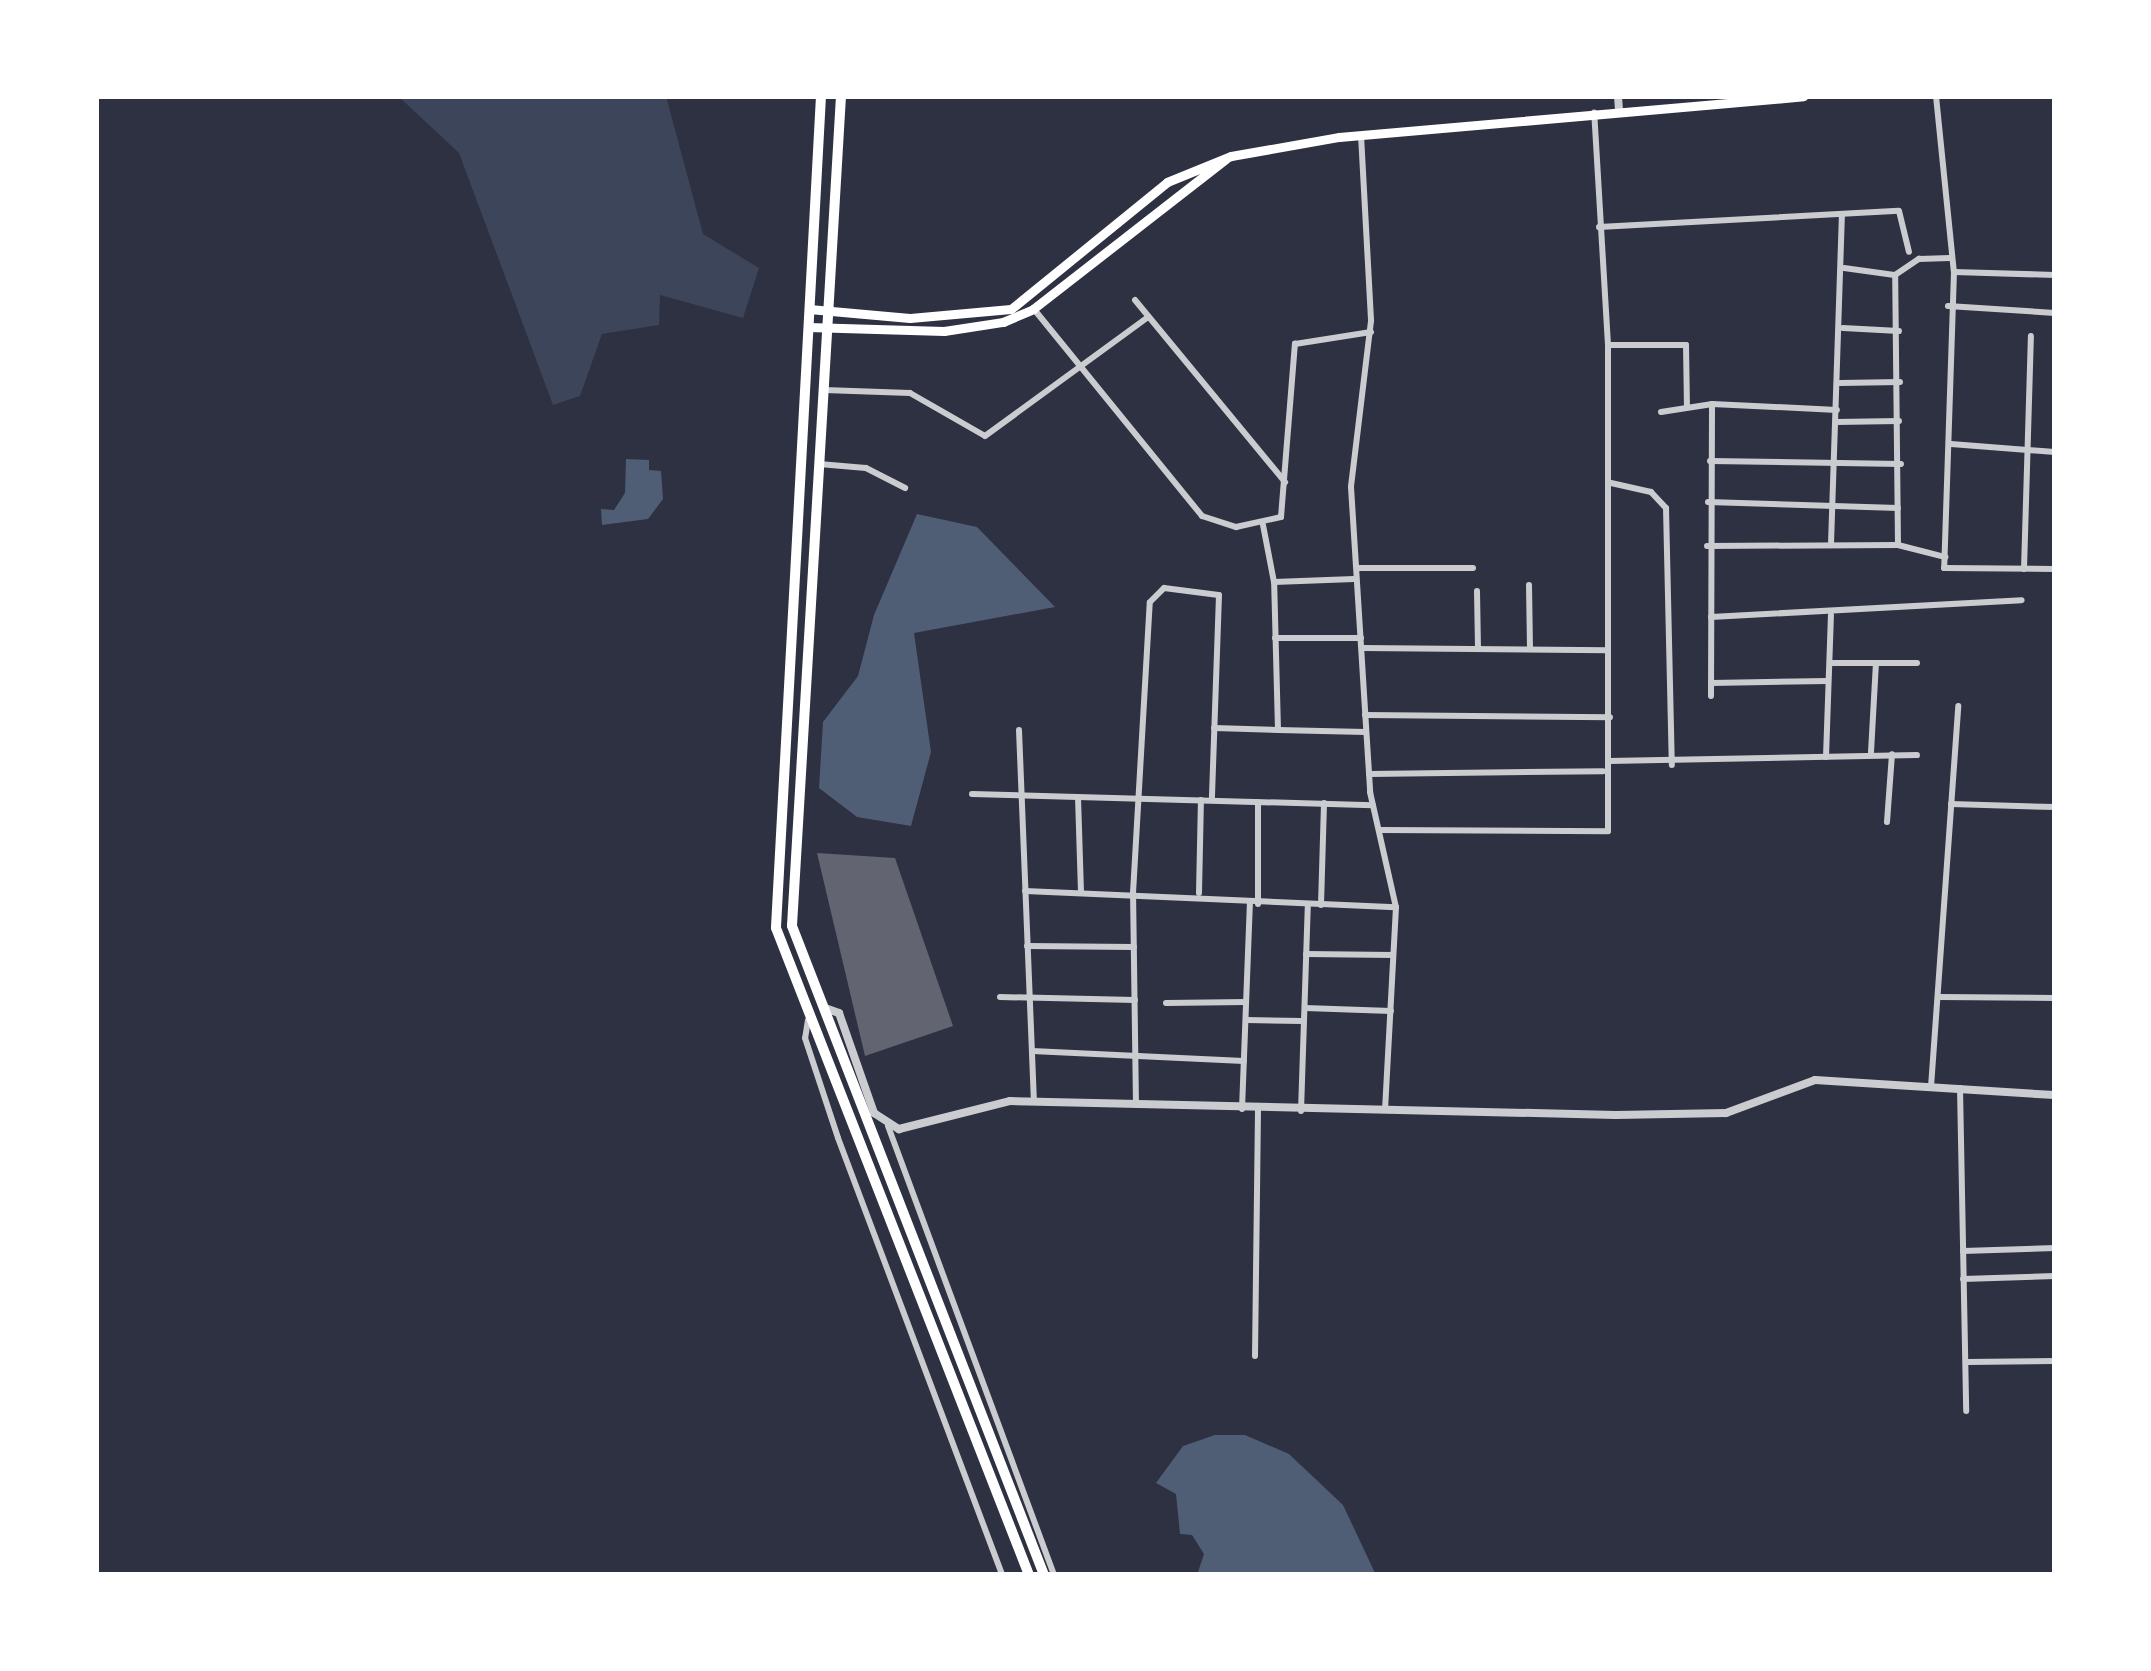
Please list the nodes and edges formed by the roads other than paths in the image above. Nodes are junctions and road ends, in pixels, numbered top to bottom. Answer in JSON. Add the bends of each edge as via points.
{"nodes":[{"id":1,"x":821,"y":96,"type":"edge"},
{"id":2,"x":841,"y":96,"type":"edge"},
{"id":3,"x":1618,"y":96,"type":"edge"},
{"id":4,"x":1802,"y":96,"type":"edge"},
{"id":5,"x":1936,"y":96,"type":"edge"},
{"id":6,"x":1760,"y":98,"type":"edge"},
{"id":7,"x":1732,"y":99,"type":"edge"},
{"id":8,"x":1618,"y":110,"type":"junction"},
{"id":9,"x":1594,"y":112,"type":"junction"},
{"id":10,"x":1361,"y":135,"type":"junction"},
{"id":11,"x":1842,"y":214,"type":"junction"},
{"id":12,"x":1599,"y":227,"type":"junction"},
{"id":13,"x":1909,"y":252,"type":"dead end"},
{"id":14,"x":1950,"y":257,"type":"junction"},
{"id":15,"x":1844,"y":268,"type":"junction"},
{"id":16,"x":1954,"y":272,"type":"junction"},
{"id":17,"x":1895,"y":275,"type":"junction"},
{"id":18,"x":2055,"y":275,"type":"edge"},
{"id":19,"x":1135,"y":300,"type":"dead end"},
{"id":20,"x":1030,"y":305,"type":"junction"},
{"id":21,"x":1948,"y":306,"type":"junction"},
{"id":22,"x":809,"y":309,"type":"junction"},
{"id":23,"x":826,"y":312,"type":"junction"},
{"id":24,"x":2055,"y":313,"type":"edge"},
{"id":25,"x":1147,"y":318,"type":"junction"},
{"id":26,"x":808,"y":327,"type":"junction"},
{"id":27,"x":1842,"y":328,"type":"junction"},
{"id":28,"x":824,"y":329,"type":"junction"},
{"id":29,"x":1900,"y":331,"type":"junction"},
{"id":30,"x":1371,"y":332,"type":"junction"},
{"id":31,"x":2030,"y":336,"type":"dead end"},
{"id":32,"x":1608,"y":344,"type":"junction"},
{"id":33,"x":1083,"y":369,"type":"junction"},
{"id":34,"x":1900,"y":382,"type":"junction"},
{"id":35,"x":1840,"y":383,"type":"junction"},
{"id":36,"x":821,"y":389,"type":"junction"},
{"id":37,"x":1712,"y":404,"type":"junction"},
{"id":38,"x":1687,"y":407,"type":"junction"},
{"id":39,"x":1838,"y":410,"type":"junction"},
{"id":40,"x":1661,"y":412,"type":"dead end"},
{"id":41,"x":1899,"y":421,"type":"junction"},
{"id":42,"x":1835,"y":422,"type":"junction"},
{"id":43,"x":1951,"y":444,"type":"junction"},
{"id":44,"x":2030,"y":452,"type":"junction"},
{"id":45,"x":2055,"y":452,"type":"edge"},
{"id":46,"x":1710,"y":461,"type":"junction"},
{"id":47,"x":816,"y":464,"type":"junction"},
{"id":48,"x":1901,"y":464,"type":"junction"},
{"id":49,"x":1837,"y":468,"type":"junction"},
{"id":50,"x":1285,"y":482,"type":"junction"},
{"id":51,"x":1609,"y":482,"type":"junction"},
{"id":52,"x":904,"y":488,"type":"dead end"},
{"id":53,"x":1708,"y":502,"type":"junction"},
{"id":54,"x":1834,"y":506,"type":"junction"},
{"id":55,"x":1898,"y":508,"type":"junction"},
{"id":56,"x":1263,"y":525,"type":"junction"},
{"id":57,"x":1831,"y":544,"type":"junction"},
{"id":58,"x":1898,"y":545,"type":"junction"},
{"id":59,"x":1707,"y":547,"type":"junction"},
{"id":60,"x":1945,"y":556,"type":"junction"},
{"id":61,"x":1355,"y":568,"type":"junction"},
{"id":62,"x":1473,"y":568,"type":"dead end"},
{"id":63,"x":2024,"y":569,"type":"junction"},
{"id":64,"x":2055,"y":569,"type":"edge"},
{"id":65,"x":1354,"y":579,"type":"junction"},
{"id":66,"x":1274,"y":582,"type":"junction"},
{"id":67,"x":1528,"y":585,"type":"dead end"},
{"id":68,"x":1477,"y":591,"type":"dead end"},
{"id":69,"x":2022,"y":600,"type":"dead end"},
{"id":70,"x":1832,"y":615,"type":"junction"},
{"id":71,"x":1711,"y":616,"type":"junction"},
{"id":72,"x":1275,"y":638,"type":"junction"},
{"id":73,"x":1361,"y":643,"type":"junction"},
{"id":74,"x":1478,"y":649,"type":"junction"},
{"id":75,"x":1530,"y":650,"type":"junction"},
{"id":76,"x":1607,"y":650,"type":"junction"},
{"id":77,"x":1833,"y":663,"type":"junction"},
{"id":78,"x":1876,"y":663,"type":"junction"},
{"id":79,"x":1917,"y":663,"type":"dead end"},
{"id":80,"x":1827,"y":681,"type":"junction"},
{"id":81,"x":1711,"y":683,"type":"junction"},
{"id":82,"x":1711,"y":696,"type":"dead end"},
{"id":83,"x":1958,"y":706,"type":"dead end"},
{"id":84,"x":1365,"y":715,"type":"junction"},
{"id":85,"x":1610,"y":716,"type":"junction"},
{"id":86,"x":1214,"y":728,"type":"junction"},
{"id":87,"x":1018,"y":730,"type":"dead end"},
{"id":88,"x":1278,"y":730,"type":"junction"},
{"id":89,"x":1366,"y":733,"type":"junction"},
{"id":90,"x":1871,"y":752,"type":"junction"},
{"id":91,"x":1892,"y":754,"type":"junction"},
{"id":92,"x":1916,"y":755,"type":"dead end"},
{"id":93,"x":1826,"y":757,"type":"junction"},
{"id":94,"x":1609,"y":761,"type":"junction"},
{"id":95,"x":1672,"y":764,"type":"junction"},
{"id":96,"x":1603,"y":770,"type":"junction"},
{"id":97,"x":1369,"y":773,"type":"junction"},
{"id":98,"x":972,"y":794,"type":"dead end"},
{"id":99,"x":1020,"y":795,"type":"junction"},
{"id":100,"x":1078,"y":797,"type":"junction"},
{"id":101,"x":1144,"y":799,"type":"junction"},
{"id":102,"x":1201,"y":800,"type":"junction"},
{"id":103,"x":1212,"y":800,"type":"junction"},
{"id":104,"x":1258,"y":802,"type":"junction"},
{"id":105,"x":1324,"y":803,"type":"junction"},
{"id":106,"x":1951,"y":804,"type":"junction"},
{"id":107,"x":1372,"y":805,"type":"junction"},
{"id":108,"x":2055,"y":807,"type":"edge"},
{"id":109,"x":1887,"y":822,"type":"dead end"},
{"id":110,"x":1378,"y":830,"type":"junction"},
{"id":111,"x":1025,"y":891,"type":"junction"},
{"id":112,"x":1082,"y":892,"type":"junction"},
{"id":113,"x":1133,"y":893,"type":"junction"},
{"id":114,"x":1199,"y":893,"type":"junction"},
{"id":115,"x":1254,"y":904,"type":"junction"},
{"id":116,"x":1308,"y":905,"type":"junction"},
{"id":117,"x":1321,"y":905,"type":"junction"},
{"id":118,"x":1396,"y":907,"type":"junction"},
{"id":119,"x":1027,"y":946,"type":"junction"},
{"id":120,"x":1134,"y":947,"type":"junction"},
{"id":121,"x":1306,"y":954,"type":"junction"},
{"id":122,"x":1394,"y":955,"type":"junction"},
{"id":123,"x":1000,"y":997,"type":"dead end"},
{"id":124,"x":1937,"y":997,"type":"junction"},
{"id":125,"x":1036,"y":998,"type":"junction"},
{"id":126,"x":2055,"y":998,"type":"edge"},
{"id":127,"x":1135,"y":1000,"type":"junction"},
{"id":128,"x":1247,"y":1002,"type":"junction"},
{"id":129,"x":1166,"y":1003,"type":"dead end"},
{"id":130,"x":824,"y":1007,"type":"junction"},
{"id":131,"x":1305,"y":1009,"type":"junction"},
{"id":132,"x":1390,"y":1011,"type":"junction"},
{"id":133,"x":808,"y":1012,"type":"junction"},
{"id":134,"x":1246,"y":1020,"type":"junction"},
{"id":135,"x":1304,"y":1022,"type":"junction"},
{"id":136,"x":1032,"y":1051,"type":"junction"},
{"id":137,"x":1136,"y":1054,"type":"junction"},
{"id":138,"x":1244,"y":1061,"type":"junction"},
{"id":139,"x":1931,"y":1087,"type":"junction"},
{"id":140,"x":1960,"y":1088,"type":"junction"},
{"id":141,"x":2055,"y":1095,"type":"edge"},
{"id":142,"x":1034,"y":1102,"type":"junction"},
{"id":143,"x":1136,"y":1105,"type":"junction"},
{"id":144,"x":1258,"y":1108,"type":"junction"},
{"id":145,"x":1243,"y":1109,"type":"junction"},
{"id":146,"x":1301,"y":1111,"type":"junction"},
{"id":147,"x":1385,"y":1113,"type":"junction"},
{"id":148,"x":888,"y":1126,"type":"junction"},
{"id":149,"x":2055,"y":1247,"type":"edge"},
{"id":150,"x":1963,"y":1251,"type":"junction"},
{"id":151,"x":2055,"y":1276,"type":"edge"},
{"id":152,"x":1964,"y":1279,"type":"junction"},
{"id":153,"x":1255,"y":1356,"type":"dead end"},
{"id":154,"x":2055,"y":1361,"type":"edge"},
{"id":155,"x":1967,"y":1362,"type":"junction"},
{"id":156,"x":1966,"y":1411,"type":"dead end"},
{"id":157,"x":1002,"y":1575,"type":"edge"},
{"id":158,"x":1029,"y":1575,"type":"edge"},
{"id":159,"x":1044,"y":1575,"type":"edge"},
{"id":160,"x":1054,"y":1575,"type":"edge"}],
"edges":[{"from":1,"to":22,"type":"highway"},
{"from":2,"to":23,"type":"highway"},
{"from":3,"to":8,"type":"street"},
{"from":4,"to":6,"type":"main road"},
{"from":5,"to":14,"type":"street","via":[[1949,172]]},
{"from":6,"to":7,"type":"main road"},
{"from":7,"to":8,"type":"main road"},
{"from":8,"to":9,"type":"main road"},
{"from":9,"to":10,"type":"main road"},
{"from":9,"to":12,"type":"street"},
{"from":10,"to":20,"type":"main road","via":[[1231,156],[1167,182]]},
{"from":10,"to":30,"type":"street"},
{"from":11,"to":12,"type":"street"},
{"from":11,"to":13,"type":"street","via":[[1899,211]]},
{"from":11,"to":15,"type":"street"},
{"from":12,"to":32,"type":"street"},
{"from":14,"to":16,"type":"street"},
{"from":14,"to":17,"type":"street","via":[[1915,260]]},
{"from":15,"to":17,"type":"street"},
{"from":15,"to":27,"type":"street"},
{"from":16,"to":18,"type":"street"},
{"from":16,"to":21,"type":"street"},
{"from":17,"to":29,"type":"street"},
{"from":19,"to":25,"type":"street"},
{"from":20,"to":23,"type":"main road","via":[[972,316]]},
{"from":20,"to":28,"type":"main road","via":[[964,329]]},
{"from":20,"to":33,"type":"street"},
{"from":21,"to":24,"type":"street"},
{"from":21,"to":43,"type":"street"},
{"from":22,"to":23,"type":"main road"},
{"from":22,"to":26,"type":"highway"},
{"from":23,"to":28,"type":"highway"},
{"from":25,"to":33,"type":"street"},
{"from":25,"to":50,"type":"street"},
{"from":26,"to":28,"type":"main road"},
{"from":26,"to":133,"type":"highway","via":[[776,928]]},
{"from":27,"to":29,"type":"street"},
{"from":27,"to":35,"type":"street"},
{"from":28,"to":36,"type":"highway"},
{"from":29,"to":34,"type":"street"},
{"from":30,"to":50,"type":"street","via":[[1295,344]]},
{"from":30,"to":61,"type":"street","via":[[1351,487]]},
{"from":31,"to":44,"type":"street"},
{"from":32,"to":38,"type":"street","via":[[1686,344]]},
{"from":32,"to":51,"type":"street"},
{"from":33,"to":36,"type":"street","via":[[985,436],[910,393]]},
{"from":33,"to":56,"type":"street","via":[[1202,516]]},
{"from":34,"to":35,"type":"street"},
{"from":34,"to":41,"type":"street"},
{"from":35,"to":39,"type":"street"},
{"from":36,"to":47,"type":"highway"},
{"from":37,"to":38,"type":"street"},
{"from":37,"to":39,"type":"street"},
{"from":37,"to":46,"type":"street"},
{"from":38,"to":40,"type":"street"},
{"from":39,"to":42,"type":"street"},
{"from":41,"to":42,"type":"street"},
{"from":41,"to":48,"type":"street"},
{"from":42,"to":49,"type":"street"},
{"from":43,"to":44,"type":"street"},
{"from":43,"to":60,"type":"street"},
{"from":44,"to":45,"type":"street"},
{"from":44,"to":63,"type":"street"},
{"from":46,"to":49,"type":"street"},
{"from":46,"to":53,"type":"street"},
{"from":47,"to":52,"type":"street","via":[[866,468]]},
{"from":47,"to":130,"type":"highway","via":[[792,926]]},
{"from":48,"to":49,"type":"street"},
{"from":48,"to":55,"type":"street"},
{"from":49,"to":54,"type":"street"},
{"from":50,"to":56,"type":"street","via":[[1281,517]]},
{"from":51,"to":76,"type":"street"},
{"from":51,"to":95,"type":"street","via":[[1651,492],[1666,508]]},
{"from":53,"to":54,"type":"street"},
{"from":53,"to":59,"type":"street"},
{"from":54,"to":55,"type":"street"},
{"from":54,"to":57,"type":"street"},
{"from":55,"to":58,"type":"street"},
{"from":56,"to":66,"type":"street"},
{"from":57,"to":58,"type":"street"},
{"from":57,"to":59,"type":"street"},
{"from":58,"to":60,"type":"street"},
{"from":59,"to":71,"type":"street"},
{"from":60,"to":63,"type":"street","via":[[1944,568]]},
{"from":61,"to":62,"type":"street"},
{"from":61,"to":65,"type":"street"},
{"from":63,"to":64,"type":"street"},
{"from":65,"to":66,"type":"street"},
{"from":65,"to":73,"type":"street"},
{"from":66,"to":72,"type":"street"},
{"from":67,"to":75,"type":"street"},
{"from":68,"to":74,"type":"street"},
{"from":69,"to":70,"type":"street"},
{"from":70,"to":71,"type":"street"},
{"from":70,"to":77,"type":"street"},
{"from":71,"to":81,"type":"street"},
{"from":72,"to":73,"type":"street"},
{"from":72,"to":88,"type":"street"},
{"from":73,"to":74,"type":"street"},
{"from":73,"to":84,"type":"street"},
{"from":74,"to":75,"type":"street"},
{"from":75,"to":76,"type":"street"},
{"from":76,"to":85,"type":"street"},
{"from":77,"to":78,"type":"street"},
{"from":77,"to":80,"type":"street"},
{"from":78,"to":79,"type":"street"},
{"from":78,"to":90,"type":"street"},
{"from":80,"to":81,"type":"street"},
{"from":80,"to":93,"type":"street"},
{"from":81,"to":82,"type":"street"},
{"from":83,"to":106,"type":"street"},
{"from":84,"to":85,"type":"street"},
{"from":84,"to":89,"type":"street"},
{"from":85,"to":94,"type":"street"},
{"from":86,"to":88,"type":"street"},
{"from":86,"to":101,"type":"street","via":[[1219,595],[1164,588],[1150,602]]},
{"from":86,"to":103,"type":"street"},
{"from":87,"to":99,"type":"street"},
{"from":88,"to":89,"type":"street"},
{"from":89,"to":97,"type":"street"},
{"from":90,"to":91,"type":"street"},
{"from":90,"to":93,"type":"street"},
{"from":91,"to":92,"type":"street"},
{"from":91,"to":109,"type":"street"},
{"from":93,"to":95,"type":"street"},
{"from":94,"to":95,"type":"street"},
{"from":94,"to":96,"type":"street"},
{"from":96,"to":97,"type":"street"},
{"from":96,"to":110,"type":"street","via":[[1608,831]]},
{"from":97,"to":107,"type":"street"},
{"from":98,"to":99,"type":"street"},
{"from":99,"to":100,"type":"street"},
{"from":99,"to":111,"type":"street"},
{"from":100,"to":101,"type":"street"},
{"from":100,"to":112,"type":"street"},
{"from":101,"to":102,"type":"street"},
{"from":101,"to":113,"type":"street"},
{"from":102,"to":103,"type":"street"},
{"from":102,"to":114,"type":"street"},
{"from":103,"to":104,"type":"street"},
{"from":104,"to":105,"type":"street"},
{"from":104,"to":115,"type":"street"},
{"from":105,"to":107,"type":"street"},
{"from":105,"to":117,"type":"street"},
{"from":106,"to":108,"type":"street"},
{"from":106,"to":124,"type":"street"},
{"from":107,"to":110,"type":"street"},
{"from":110,"to":118,"type":"street"},
{"from":111,"to":112,"type":"street"},
{"from":111,"to":119,"type":"street"},
{"from":112,"to":113,"type":"street"},
{"from":113,"to":114,"type":"street"},
{"from":113,"to":120,"type":"street"},
{"from":114,"to":115,"type":"street"},
{"from":115,"to":116,"type":"street"},
{"from":115,"to":128,"type":"street"},
{"from":116,"to":117,"type":"street"},
{"from":116,"to":121,"type":"street"},
{"from":117,"to":118,"type":"street"},
{"from":118,"to":122,"type":"street"},
{"from":119,"to":120,"type":"street"},
{"from":119,"to":125,"type":"street"},
{"from":120,"to":127,"type":"street"},
{"from":121,"to":122,"type":"street"},
{"from":121,"to":131,"type":"street"},
{"from":122,"to":132,"type":"street"},
{"from":123,"to":125,"type":"street"},
{"from":124,"to":126,"type":"street"},
{"from":124,"to":139,"type":"street"},
{"from":125,"to":127,"type":"street"},
{"from":125,"to":136,"type":"street"},
{"from":127,"to":137,"type":"street"},
{"from":128,"to":129,"type":"street"},
{"from":128,"to":134,"type":"street"},
{"from":130,"to":148,"type":"street","via":[[839,1013],[874,1113]]},
{"from":130,"to":159,"type":"highway"},
{"from":131,"to":132,"type":"street"},
{"from":131,"to":135,"type":"street"},
{"from":132,"to":147,"type":"street"},
{"from":133,"to":157,"type":"street","via":[[806,1038],[838,1138]]},
{"from":133,"to":158,"type":"highway"},
{"from":134,"to":135,"type":"street"},
{"from":134,"to":138,"type":"street"},
{"from":135,"to":146,"type":"street"},
{"from":136,"to":137,"type":"street"},
{"from":136,"to":142,"type":"street"},
{"from":137,"to":138,"type":"street"},
{"from":137,"to":143,"type":"street"},
{"from":138,"to":145,"type":"street"},
{"from":139,"to":140,"type":"street"},
{"from":139,"to":147,"type":"street","via":[[1815,1080],[1726,1114]]},
{"from":140,"to":141,"type":"street"},
{"from":140,"to":150,"type":"street"},
{"from":142,"to":143,"type":"street"},
{"from":142,"to":148,"type":"street"},
{"from":143,"to":145,"type":"street"},
{"from":144,"to":145,"type":"street"},
{"from":144,"to":146,"type":"street"},
{"from":144,"to":153,"type":"street"},
{"from":146,"to":147,"type":"street"},
{"from":148,"to":160,"type":"street"},
{"from":149,"to":150,"type":"street"},
{"from":150,"to":152,"type":"street"},
{"from":151,"to":152,"type":"street"},
{"from":152,"to":155,"type":"street"},
{"from":154,"to":155,"type":"street"},
{"from":155,"to":156,"type":"street"}]}
